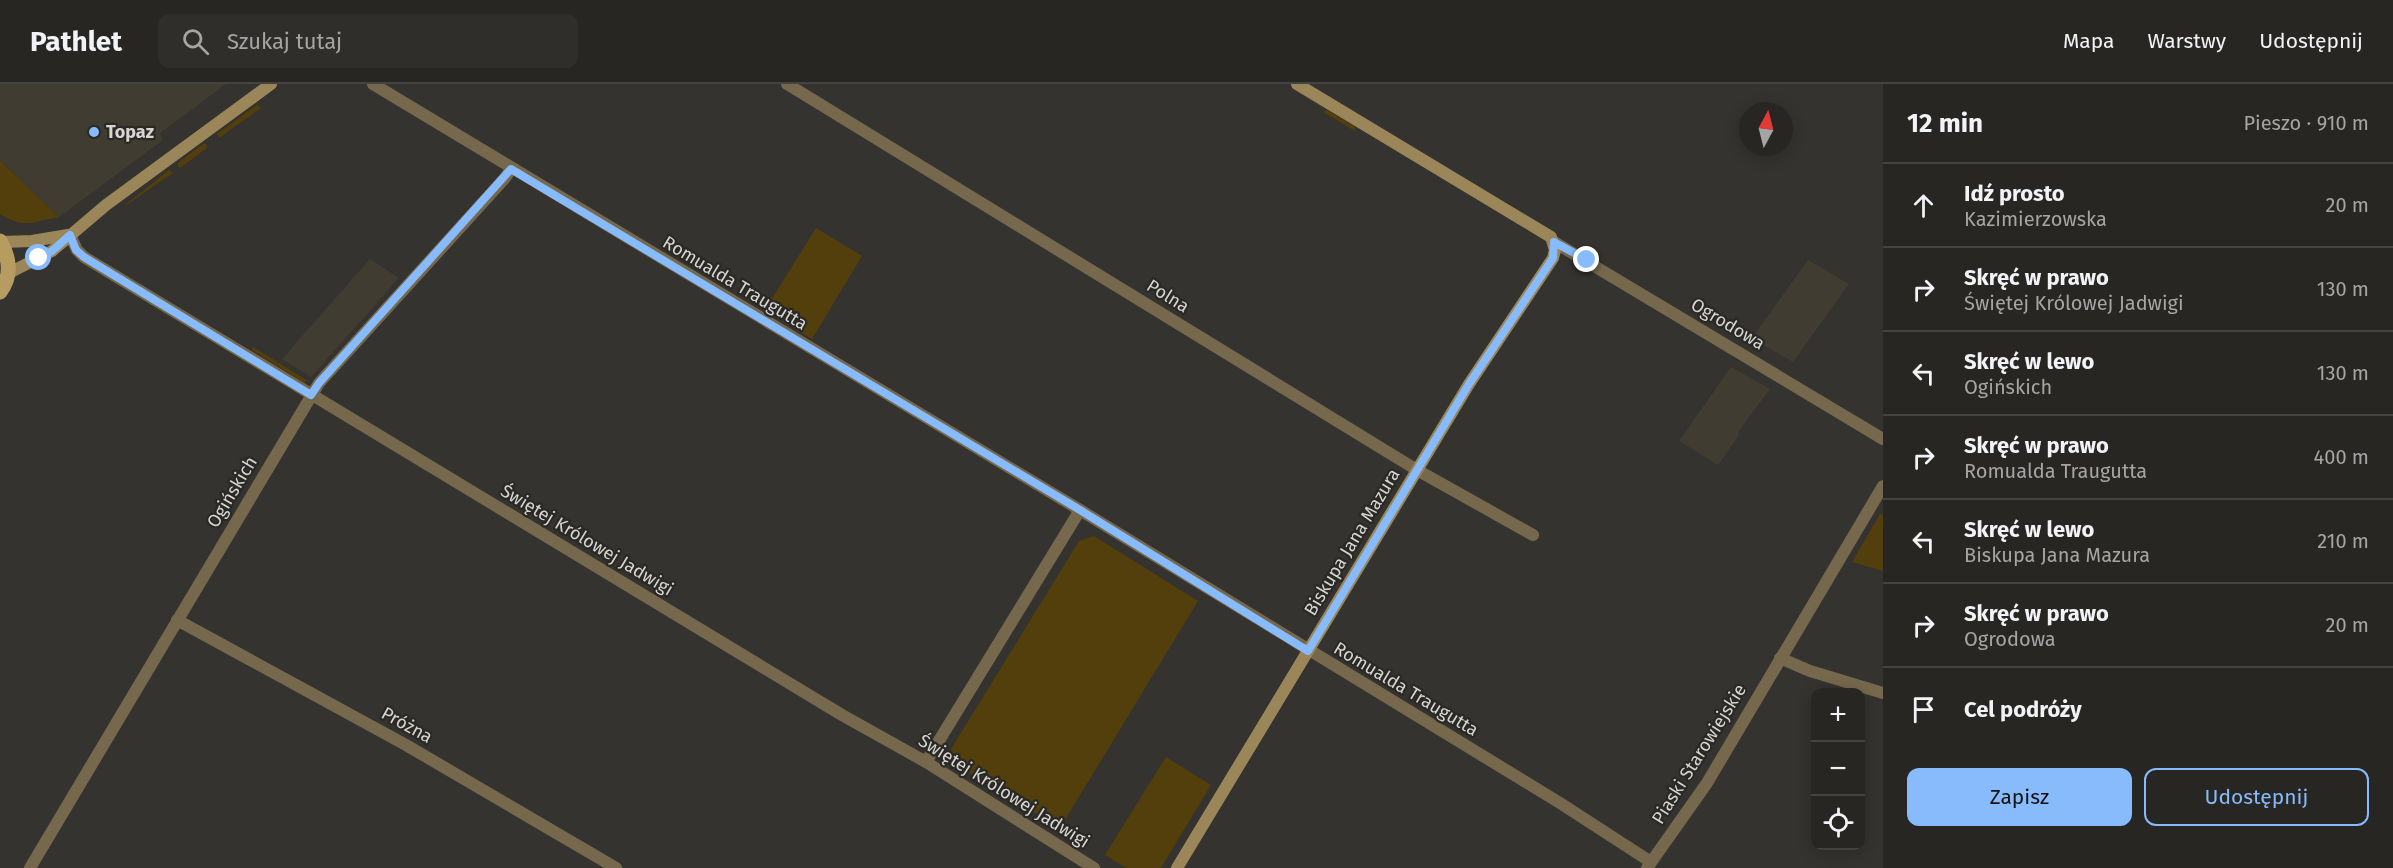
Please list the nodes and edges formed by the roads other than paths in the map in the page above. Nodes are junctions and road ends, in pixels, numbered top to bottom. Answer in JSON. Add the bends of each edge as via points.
{"nodes":[{"id":1,"x":271,"y":84,"type":"edge"},
{"id":2,"x":373,"y":84,"type":"edge"},
{"id":3,"x":787,"y":84,"type":"edge"},
{"id":4,"x":1297,"y":84,"type":"edge"},
{"id":5,"x":511,"y":169,"type":"junction"},
{"id":6,"x":70,"y":235,"type":"junction"},
{"id":7,"x":1552,"y":240,"type":"junction"},
{"id":8,"x":0,"y":242,"type":"edge"},
{"id":9,"x":9,"y":273,"type":"junction"},
{"id":10,"x":0,"y":292,"type":"edge"},
{"id":11,"x":311,"y":395,"type":"junction"},
{"id":12,"x":1883,"y":438,"type":"edge"},
{"id":13,"x":1417,"y":470,"type":"junction"},
{"id":14,"x":1883,"y":486,"type":"edge"},
{"id":15,"x":1080,"y":510,"type":"junction"},
{"id":16,"x":1533,"y":535,"type":"dead end"},
{"id":17,"x":177,"y":620,"type":"junction"},
{"id":18,"x":1308,"y":651,"type":"junction"},
{"id":19,"x":1780,"y":658,"type":"junction"},
{"id":20,"x":1883,"y":693,"type":"edge"},
{"id":21,"x":926,"y":762,"type":"junction"},
{"id":22,"x":1649,"y":865,"type":"edge"},
{"id":23,"x":30,"y":868,"type":"edge"},
{"id":24,"x":616,"y":868,"type":"edge"},
{"id":25,"x":1094,"y":868,"type":"edge"},
{"id":26,"x":1177,"y":868,"type":"edge"}],
"edges":[{"from":1,"to":6,"type":"street"},
{"from":2,"to":5,"type":"street","name":"Romualda Traugutta"},
{"from":3,"to":13,"type":"street","name":"Polna"},
{"from":4,"to":7,"type":"street","name":"Ogrodowa"},
{"from":5,"to":11,"type":"street","name":"Ogińskich"},
{"from":5,"to":15,"type":"street","name":"Romualda Traugutta"},
{"from":6,"to":8,"type":"street"},
{"from":6,"to":9,"type":"street","via":[[52,251]]},
{"from":6,"to":11,"type":"street","name":"Świętej Królowej Jadwigi","via":[[84,257]]},
{"from":7,"to":12,"type":"street","name":"Ogrodowa"},
{"from":7,"to":13,"type":"street","name":"Biskupa Jana Mazura","via":[[1553,258]]},
{"from":8,"to":9,"type":"main road","via":[[9,262]]},
{"from":9,"to":10,"type":"main road"},
{"from":11,"to":17,"type":"street","name":"Ogińskich"},
{"from":11,"to":21,"type":"street","name":"Świętej Królowej Jadwigi"},
{"from":13,"to":16,"type":"street","name":"Polna"},
{"from":13,"to":18,"type":"street","name":"Biskupa Jana Mazura"},
{"from":14,"to":19,"type":"street","name":"Piaski Starowiejskie"},
{"from":15,"to":18,"type":"street","name":"Romualda Traugutta"},
{"from":15,"to":21,"type":"street"},
{"from":17,"to":23,"type":"street","name":"Ogińskich"},
{"from":17,"to":24,"type":"street","name":"Próżna","via":[[406,745]]},
{"from":18,"to":22,"type":"street","name":"Romualda Traugutta","via":[[1560,803]]},
{"from":18,"to":26,"type":"street","name":"Biskupa Jana Mazura"},
{"from":19,"to":20,"type":"street"},
{"from":19,"to":22,"type":"street","name":"Piaski Starowiejskie","via":[[1707,783]]},
{"from":21,"to":25,"type":"street","name":"Świętej Królowej Jadwigi"}]}
